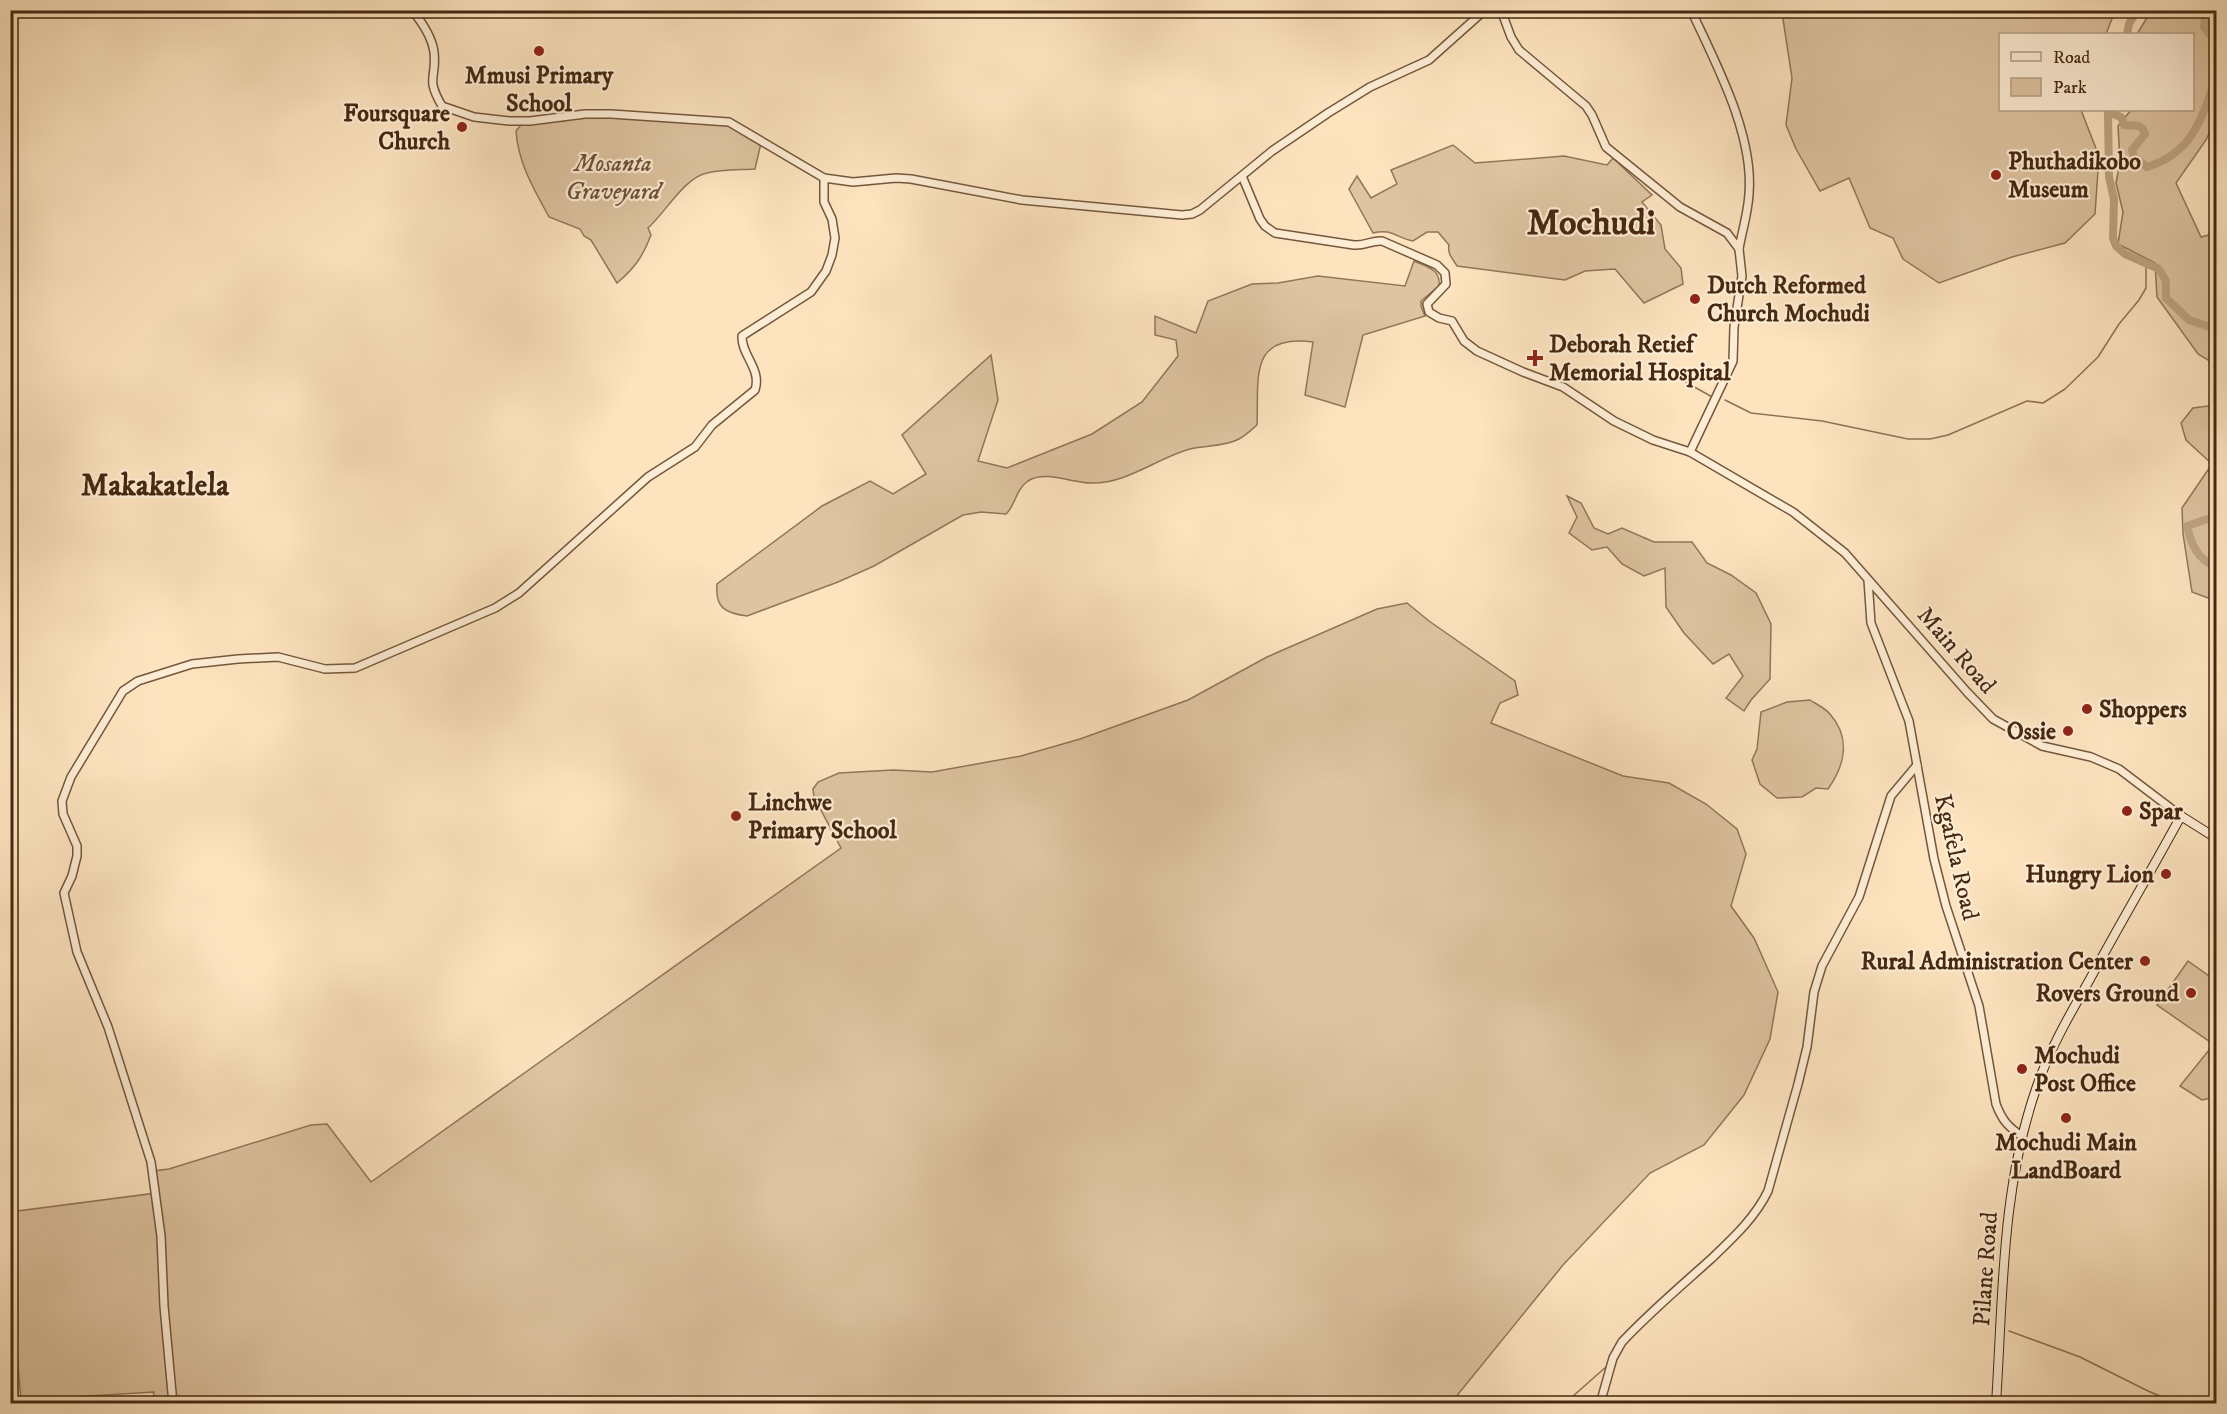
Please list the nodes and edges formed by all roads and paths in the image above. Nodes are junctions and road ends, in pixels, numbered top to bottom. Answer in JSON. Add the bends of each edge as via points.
{"nodes":[{"id":1,"x":412,"y":10,"type":"edge"},
{"id":2,"x":1485,"y":10,"type":"edge"},
{"id":3,"x":1501,"y":10,"type":"edge"},
{"id":4,"x":1691,"y":10,"type":"edge"},
{"id":5,"x":1242,"y":176,"type":"junction"},
{"id":6,"x":824,"y":178,"type":"junction"},
{"id":7,"x":1739,"y":249,"type":"junction"},
{"id":8,"x":1690,"y":452,"type":"junction"},
{"id":9,"x":1869,"y":580,"type":"junction"},
{"id":10,"x":1917,"y":765,"type":"junction"},
{"id":11,"x":2181,"y":816,"type":"junction"},
{"id":12,"x":2217,"y":838,"type":"edge"},
{"id":13,"x":2022,"y":1136,"type":"junction"},
{"id":14,"x":174,"y":1404,"type":"edge"},
{"id":15,"x":1600,"y":1404,"type":"edge"},
{"id":16,"x":1996,"y":1404,"type":"edge"}],
"edges":[{"from":1,"to":6,"type":"street","via":[[434,48],[432,87],[442,106],[474,117],[509,122],[585,114],[729,122]]},
{"from":2,"to":5,"type":"street","via":[[1429,60],[1370,87],[1272,151]]},
{"from":3,"to":7,"type":"street","via":[[1519,50],[1586,106],[1606,147],[1680,207],[1727,233]]},
{"from":4,"to":7,"type":"street","via":[[1736,115],[1745,151],[1749,194]]},
{"from":5,"to":6,"type":"street","via":[[1200,210],[1182,215],[1022,200],[911,179],[853,182]]},
{"from":5,"to":8,"type":"street","name":"Main Road","via":[[1260,219],[1269,230],[1362,246],[1383,241],[1437,265],[1445,273],[1446,284],[1427,304],[1429,312],[1452,321],[1464,341],[1477,351],[1563,387],[1614,421],[1653,440]]},
{"from":6,"to":14,"type":"street","via":[[825,202],[835,238],[832,255],[811,292],[742,336],[754,368],[755,390],[712,425],[695,447],[648,477],[519,593],[495,608],[356,668],[325,669],[278,657],[238,659],[192,664],[138,681],[123,691],[76,767],[62,801],[63,814],[77,846],[72,876],[64,893],[75,945],[108,1027],[152,1161]]},
{"from":7,"to":8,"type":"street","via":[[1742,276],[1733,361]]},
{"from":8,"to":9,"type":"street","name":"Main Road","via":[[1802,518],[1845,553]]},
{"from":9,"to":10,"type":"street","name":"Kgafela Road","via":[[1871,623],[1905,706]]},
{"from":9,"to":11,"type":"street","name":"Main Road","via":[[1993,718],[2042,746],[2091,757],[2119,769]]},
{"from":10,"to":13,"type":"street","name":"Kgafela Road","via":[[1946,906],[1979,1006],[1996,1104],[2006,1125]]},
{"from":10,"to":15,"type":"street","via":[[1891,796],[1859,897],[1822,966],[1798,1084],[1763,1202],[1723,1247],[1622,1342],[1612,1358]]},
{"from":11,"to":12,"type":"main road","name":"Main Road"},
{"from":11,"to":13,"type":"main road","name":"Pilane Road","via":[[2050,1054]]},
{"from":13,"to":16,"type":"main road","name":"Pilane Road","via":[[2005,1232]]}]}
